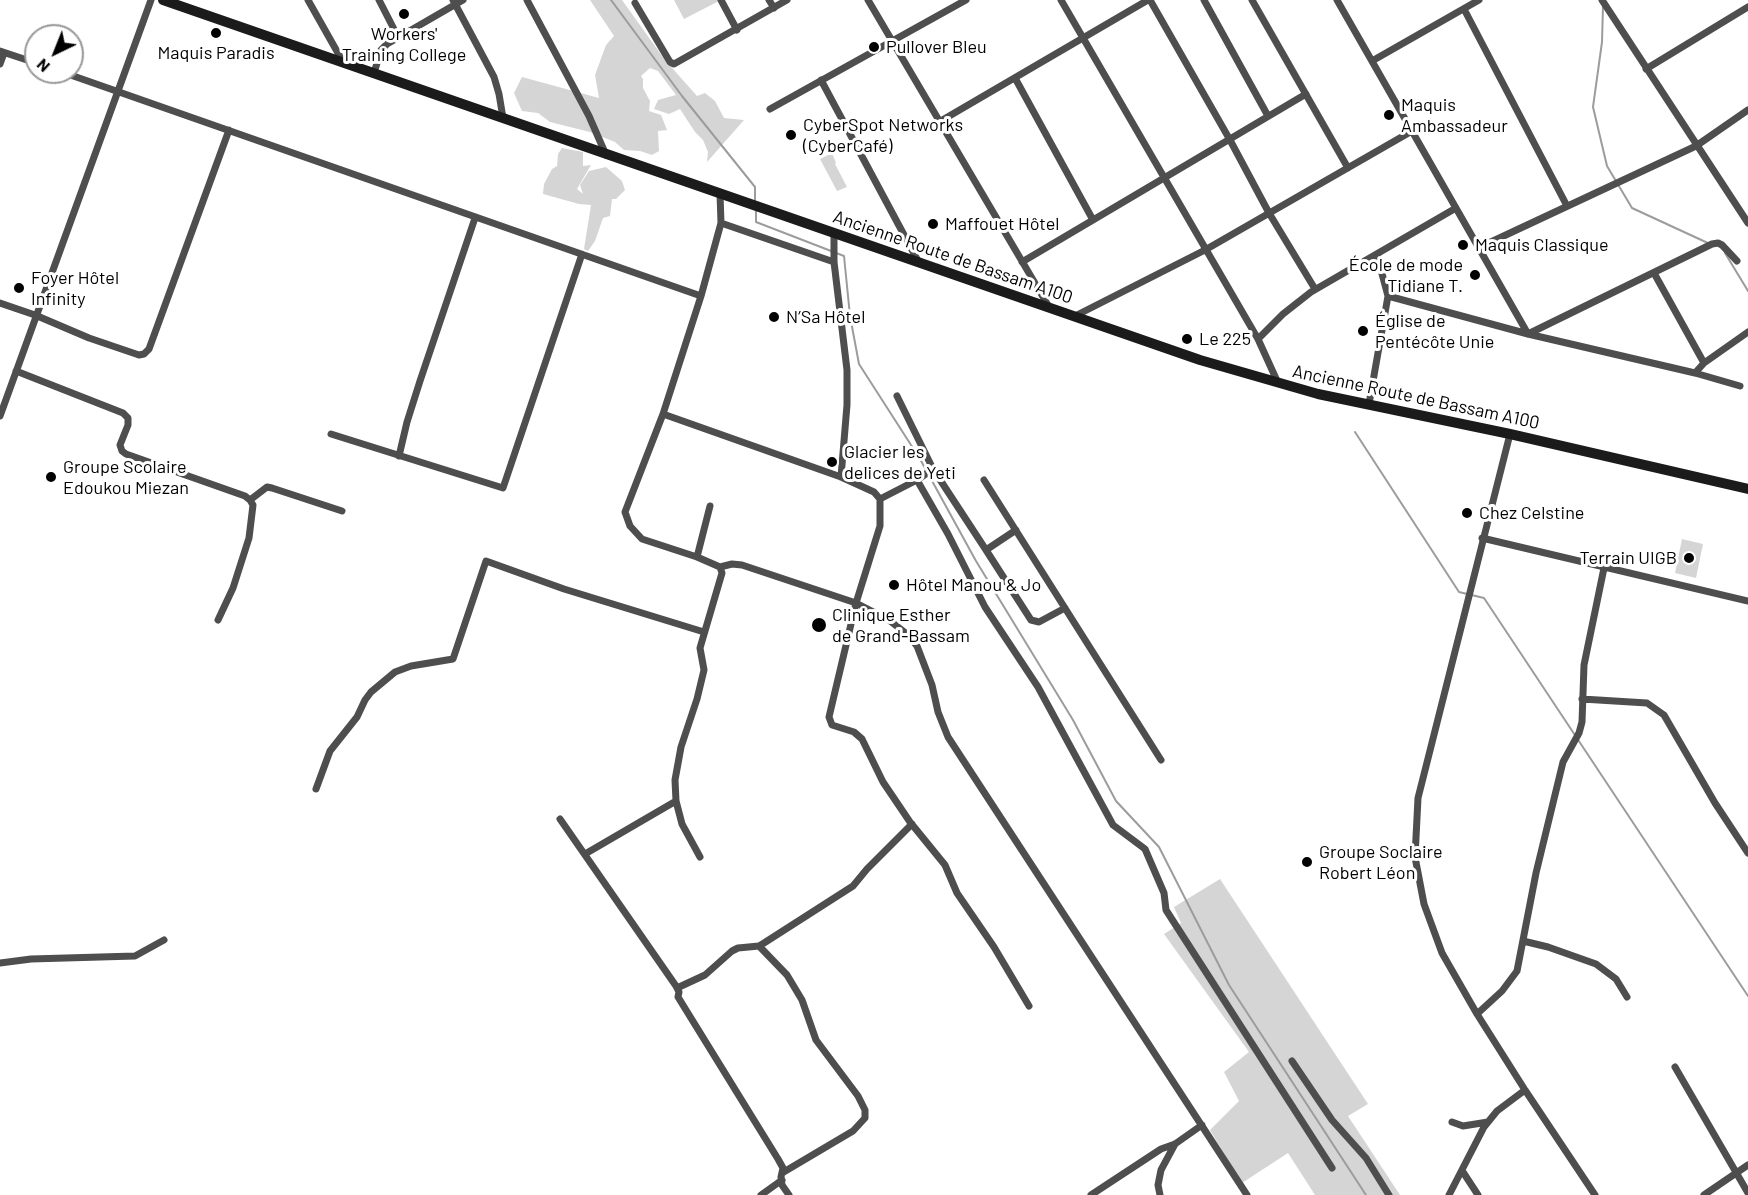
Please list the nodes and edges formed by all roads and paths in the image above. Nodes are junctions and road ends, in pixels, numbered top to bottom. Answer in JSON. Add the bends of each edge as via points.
{"nodes":[{"id":1,"x":151,"y":0,"type":"edge"},
{"id":2,"x":163,"y":0,"type":"edge"},
{"id":3,"x":308,"y":0,"type":"edge"},
{"id":4,"x":379,"y":0,"type":"edge"},
{"id":5,"x":527,"y":0,"type":"edge"},
{"id":6,"x":721,"y":0,"type":"edge"},
{"id":7,"x":769,"y":0,"type":"edge"},
{"id":8,"x":788,"y":0,"type":"edge"},
{"id":9,"x":868,"y":0,"type":"edge"},
{"id":10,"x":966,"y":0,"type":"edge"},
{"id":11,"x":1061,"y":0,"type":"edge"},
{"id":12,"x":1149,"y":0,"type":"edge"},
{"id":13,"x":1204,"y":0,"type":"edge"},
{"id":14,"x":1252,"y":0,"type":"edge"},
{"id":15,"x":1337,"y":0,"type":"edge"},
{"id":16,"x":1479,"y":0,"type":"edge"},
{"id":17,"x":1602,"y":0,"type":"edge"},
{"id":18,"x":457,"y":1,"type":"edge"},
{"id":19,"x":184,"y":3,"type":"edge"},
{"id":20,"x":635,"y":3,"type":"dead end"},
{"id":21,"x":1748,"y":7,"type":"edge"},
{"id":22,"x":774,"y":8,"type":"junction"},
{"id":23,"x":1464,"y":9,"type":"junction"},
{"id":24,"x":737,"y":30,"type":"junction"},
{"id":25,"x":398,"y":37,"type":"junction"},
{"id":26,"x":1083,"y":39,"type":"junction"},
{"id":27,"x":893,"y":41,"type":"junction"},
{"id":28,"x":2,"y":52,"type":"edge"},
{"id":29,"x":24,"y":59,"type":"edge"},
{"id":30,"x":1372,"y":61,"type":"junction"},
{"id":31,"x":343,"y":62,"type":"junction"},
{"id":32,"x":0,"y":64,"type":"edge"},
{"id":33,"x":1646,"y":69,"type":"junction"},
{"id":34,"x":375,"y":73,"type":"junction"},
{"id":35,"x":1015,"y":78,"type":"junction"},
{"id":36,"x":84,"y":79,"type":"edge"},
{"id":37,"x":821,"y":80,"type":"junction"},
{"id":38,"x":117,"y":90,"type":"junction"},
{"id":39,"x":1306,"y":94,"type":"junction"},
{"id":40,"x":770,"y":109,"type":"dead end"},
{"id":41,"x":1748,"y":110,"type":"edge"},
{"id":42,"x":1268,"y":116,"type":"junction"},
{"id":43,"x":502,"y":118,"type":"junction"},
{"id":44,"x":939,"y":122,"type":"junction"},
{"id":45,"x":229,"y":130,"type":"junction"},
{"id":46,"x":1412,"y":130,"type":"junction"},
{"id":47,"x":1230,"y":140,"type":"junction"},
{"id":48,"x":1696,"y":146,"type":"junction"},
{"id":49,"x":606,"y":155,"type":"junction"},
{"id":50,"x":1348,"y":168,"type":"junction"},
{"id":51,"x":1164,"y":179,"type":"junction"},
{"id":52,"x":720,"y":194,"type":"junction"},
{"id":53,"x":1567,"y":206,"type":"junction"},
{"id":54,"x":1456,"y":208,"type":"junction"},
{"id":55,"x":1269,"y":213,"type":"junction"},
{"id":56,"x":475,"y":218,"type":"junction"},
{"id":57,"x":1093,"y":220,"type":"junction"},
{"id":58,"x":722,"y":223,"type":"junction"},
{"id":59,"x":1748,"y":223,"type":"edge"},
{"id":60,"x":834,"y":232,"type":"junction"},
{"id":61,"x":1478,"y":248,"type":"junction"},
{"id":62,"x":1205,"y":250,"type":"junction"},
{"id":63,"x":582,"y":254,"type":"junction"},
{"id":64,"x":1377,"y":255,"type":"junction"},
{"id":65,"x":918,"y":261,"type":"junction"},
{"id":66,"x":1737,"y":261,"type":"dead end"},
{"id":67,"x":834,"y":262,"type":"junction"},
{"id":68,"x":1022,"y":262,"type":"junction"},
{"id":69,"x":1654,"y":273,"type":"junction"},
{"id":70,"x":1315,"y":289,"type":"junction"},
{"id":71,"x":701,"y":296,"type":"junction"},
{"id":72,"x":1388,"y":296,"type":"junction"},
{"id":73,"x":0,"y":303,"type":"edge"},
{"id":74,"x":1049,"y":306,"type":"junction"},
{"id":75,"x":35,"y":315,"type":"junction"},
{"id":76,"x":1075,"y":316,"type":"junction"},
{"id":77,"x":1748,"y":332,"type":"edge"},
{"id":78,"x":1528,"y":334,"type":"junction"},
{"id":79,"x":1258,"y":339,"type":"junction"},
{"id":80,"x":1704,"y":363,"type":"junction"},
{"id":81,"x":16,"y":371,"type":"junction"},
{"id":82,"x":1695,"y":373,"type":"junction"},
{"id":83,"x":1278,"y":383,"type":"junction"},
{"id":84,"x":1740,"y":386,"type":"dead end"},
{"id":85,"x":897,"y":396,"type":"dead end"},
{"id":86,"x":1368,"y":404,"type":"junction"},
{"id":87,"x":663,"y":414,"type":"junction"},
{"id":88,"x":0,"y":417,"type":"edge"},
{"id":89,"x":331,"y":434,"type":"dead end"},
{"id":90,"x":1510,"y":434,"type":"junction"},
{"id":91,"x":399,"y":456,"type":"junction"},
{"id":92,"x":933,"y":469,"type":"junction"},
{"id":93,"x":842,"y":477,"type":"junction"},
{"id":94,"x":917,"y":480,"type":"junction"},
{"id":95,"x":984,"y":480,"type":"dead end"},
{"id":96,"x":1748,"y":489,"type":"edge"},
{"id":97,"x":880,"y":499,"type":"junction"},
{"id":98,"x":250,"y":500,"type":"junction"},
{"id":99,"x":710,"y":506,"type":"dead end"},
{"id":100,"x":342,"y":512,"type":"dead end"},
{"id":101,"x":1016,"y":530,"type":"junction"},
{"id":102,"x":1482,"y":538,"type":"junction"},
{"id":103,"x":986,"y":550,"type":"junction"},
{"id":104,"x":697,"y":557,"type":"junction"},
{"id":105,"x":720,"y":567,"type":"junction"},
{"id":106,"x":1604,"y":568,"type":"junction"},
{"id":107,"x":1748,"y":601,"type":"edge"},
{"id":108,"x":856,"y":603,"type":"junction"},
{"id":109,"x":1065,"y":608,"type":"junction"},
{"id":110,"x":218,"y":620,"type":"dead end"},
{"id":111,"x":704,"y":632,"type":"junction"},
{"id":112,"x":1582,"y":699,"type":"junction"},
{"id":113,"x":1161,"y":760,"type":"dead end"},
{"id":114,"x":316,"y":789,"type":"dead end"},
{"id":115,"x":676,"y":801,"type":"junction"},
{"id":116,"x":560,"y":819,"type":"dead end"},
{"id":117,"x":912,"y":824,"type":"junction"},
{"id":118,"x":1748,"y":853,"type":"edge"},
{"id":119,"x":585,"y":855,"type":"junction"},
{"id":120,"x":700,"y":857,"type":"dead end"},
{"id":121,"x":164,"y":940,"type":"dead end"},
{"id":122,"x":1523,"y":941,"type":"junction"},
{"id":123,"x":759,"y":946,"type":"junction"},
{"id":124,"x":0,"y":963,"type":"edge"},
{"id":125,"x":677,"y":988,"type":"junction"},
{"id":126,"x":1627,"y":997,"type":"dead end"},
{"id":127,"x":1029,"y":1006,"type":"dead end"},
{"id":128,"x":1476,"y":1014,"type":"junction"},
{"id":129,"x":1292,"y":1061,"type":"dead end"},
{"id":130,"x":1676,"y":1066,"type":"dead end"},
{"id":131,"x":1525,"y":1090,"type":"junction"},
{"id":132,"x":1452,"y":1122,"type":"dead end"},
{"id":133,"x":1488,"y":1122,"type":"junction"},
{"id":134,"x":1202,"y":1125,"type":"junction"},
{"id":135,"x":1175,"y":1144,"type":"junction"},
{"id":136,"x":1748,"y":1165,"type":"edge"},
{"id":137,"x":1332,"y":1168,"type":"dead end"},
{"id":138,"x":1463,"y":1172,"type":"junction"},
{"id":139,"x":1736,"y":1175,"type":"junction"},
{"id":140,"x":782,"y":1177,"type":"junction"},
{"id":141,"x":1748,"y":1193,"type":"edge"},
{"id":142,"x":761,"y":1195,"type":"edge"},
{"id":143,"x":789,"y":1195,"type":"edge"},
{"id":144,"x":1091,"y":1195,"type":"edge"},
{"id":145,"x":1160,"y":1195,"type":"edge"},
{"id":146,"x":1247,"y":1195,"type":"edge"},
{"id":147,"x":1389,"y":1195,"type":"edge"},
{"id":148,"x":1449,"y":1195,"type":"edge"},
{"id":149,"x":1478,"y":1195,"type":"edge"},
{"id":150,"x":1595,"y":1195,"type":"edge"},
{"id":151,"x":1704,"y":1195,"type":"edge"}],
"edges":[{"from":1,"to":38,"type":"street"},
{"from":2,"to":19,"type":"main road","name":"Ancienne Route de Bassam A100"},
{"from":3,"to":31,"type":"street"},
{"from":4,"to":25,"type":"street"},
{"from":5,"to":49,"type":"street"},
{"from":6,"to":24,"type":"street"},
{"from":7,"to":22,"type":"street"},
{"from":8,"to":22,"type":"street"},
{"from":9,"to":27,"type":"street"},
{"from":10,"to":27,"type":"street"},
{"from":11,"to":26,"type":"street"},
{"from":12,"to":26,"type":"street"},
{"from":12,"to":47,"type":"street"},
{"from":13,"to":42,"type":"street"},
{"from":14,"to":39,"type":"street"},
{"from":15,"to":30,"type":"street"},
{"from":16,"to":23,"type":"street"},
{"from":17,"to":33,"type":"street"},
{"from":18,"to":25,"type":"street"},
{"from":18,"to":43,"type":"street","via":[[494,77]]},
{"from":19,"to":31,"type":"main road","name":"Ancienne Route de Bassam A100"},
{"from":20,"to":24,"type":"street","via":[[674,64]]},
{"from":21,"to":33,"type":"street"},
{"from":22,"to":24,"type":"street"},
{"from":23,"to":30,"type":"street"},
{"from":23,"to":53,"type":"street"},
{"from":25,"to":34,"type":"street","via":[[381,50]]},
{"from":26,"to":35,"type":"street"},
{"from":26,"to":51,"type":"street"},
{"from":27,"to":37,"type":"street"},
{"from":27,"to":44,"type":"street"},
{"from":28,"to":29,"type":"street"},
{"from":28,"to":32,"type":"street"},
{"from":30,"to":46,"type":"street"},
{"from":31,"to":34,"type":"main road","name":"Ancienne Route de Bassam A100"},
{"from":33,"to":48,"type":"street"},
{"from":34,"to":43,"type":"main road","name":"Ancienne Route de Bassam A100"},
{"from":35,"to":44,"type":"street"},
{"from":35,"to":57,"type":"street"},
{"from":36,"to":38,"type":"street"},
{"from":37,"to":40,"type":"street"},
{"from":37,"to":65,"type":"street"},
{"from":38,"to":45,"type":"street"},
{"from":38,"to":75,"type":"street"},
{"from":39,"to":42,"type":"street"},
{"from":39,"to":50,"type":"street"},
{"from":41,"to":48,"type":"street"},
{"from":42,"to":47,"type":"street"},
{"from":43,"to":49,"type":"main road","name":"Ancienne Route de Bassam A100"},
{"from":44,"to":68,"type":"street"},
{"from":45,"to":56,"type":"street"},
{"from":45,"to":75,"type":"street","via":[[153,339],[144,354],[89,338]]},
{"from":46,"to":50,"type":"street"},
{"from":46,"to":54,"type":"street"},
{"from":47,"to":51,"type":"street"},
{"from":47,"to":55,"type":"street"},
{"from":48,"to":53,"type":"street"},
{"from":48,"to":59,"type":"street"},
{"from":49,"to":52,"type":"main road","name":"Ancienne Route de Bassam A100"},
{"from":50,"to":55,"type":"street"},
{"from":51,"to":57,"type":"street"},
{"from":51,"to":62,"type":"street"},
{"from":52,"to":58,"type":"street"},
{"from":52,"to":60,"type":"main road","name":"Ancienne Route de Bassam A100"},
{"from":53,"to":61,"type":"street"},
{"from":54,"to":61,"type":"street"},
{"from":54,"to":64,"type":"street"},
{"from":55,"to":62,"type":"street"},
{"from":55,"to":70,"type":"street"},
{"from":56,"to":63,"type":"street"},
{"from":56,"to":91,"type":"street"},
{"from":57,"to":68,"type":"street"},
{"from":58,"to":67,"type":"street"},
{"from":58,"to":71,"type":"street"},
{"from":60,"to":65,"type":"main road","name":"Ancienne Route de Bassam A100"},
{"from":60,"to":67,"type":"street"},
{"from":61,"to":78,"type":"street"},
{"from":62,"to":76,"type":"street"},
{"from":62,"to":79,"type":"street"},
{"from":63,"to":71,"type":"street"},
{"from":63,"to":91,"type":"street","via":[[503,488]]},
{"from":64,"to":70,"type":"street"},
{"from":64,"to":72,"type":"street"},
{"from":65,"to":74,"type":"main road","name":"Ancienne Route de Bassam A100"},
{"from":66,"to":69,"type":"street","via":[[1718,243]]},
{"from":67,"to":93,"type":"street","via":[[847,370]]},
{"from":68,"to":74,"type":"street"},
{"from":69,"to":78,"type":"street"},
{"from":69,"to":80,"type":"street"},
{"from":70,"to":79,"type":"street"},
{"from":71,"to":87,"type":"street"},
{"from":72,"to":78,"type":"street"},
{"from":72,"to":86,"type":"street"},
{"from":73,"to":75,"type":"street"},
{"from":74,"to":76,"type":"main road","name":"Ancienne Route de Bassam A100"},
{"from":75,"to":81,"type":"street"},
{"from":76,"to":83,"type":"main road","name":"Ancienne Route de Bassam A100"},
{"from":77,"to":80,"type":"street"},
{"from":78,"to":82,"type":"street"},
{"from":79,"to":83,"type":"street"},
{"from":80,"to":82,"type":"street"},
{"from":81,"to":88,"type":"street"},
{"from":81,"to":98,"type":"street","via":[[123,413],[128,425],[120,445],[126,454]]},
{"from":82,"to":84,"type":"street"},
{"from":83,"to":86,"type":"main road","name":"Ancienne Route de Bassam A100"},
{"from":85,"to":92,"type":"street"},
{"from":86,"to":90,"type":"main road","name":"Ancienne Route de Bassam A100"},
{"from":87,"to":93,"type":"street"},
{"from":87,"to":104,"type":"street","via":[[625,516],[642,539]]},
{"from":89,"to":91,"type":"street"},
{"from":90,"to":96,"type":"main road","name":"Ancienne Route de Bassam A100"},
{"from":90,"to":102,"type":"street"},
{"from":92,"to":94,"type":"street"},
{"from":92,"to":103,"type":"street"},
{"from":93,"to":97,"type":"street","via":[[874,492]]},
{"from":94,"to":97,"type":"street"},
{"from":94,"to":137,"type":"street","via":[[985,607],[1038,687],[1113,825],[1145,849],[1164,893],[1166,910]]},
{"from":95,"to":101,"type":"street"},
{"from":97,"to":108,"type":"street","via":[[880,526]]},
{"from":98,"to":100,"type":"street","via":[[272,488]]},
{"from":98,"to":110,"type":"street","via":[[253,505],[249,538]]},
{"from":99,"to":104,"type":"street"},
{"from":101,"to":103,"type":"street"},
{"from":101,"to":109,"type":"street"},
{"from":102,"to":106,"type":"street"},
{"from":102,"to":128,"type":"street","via":[[1418,798],[1415,857],[1424,904],[1442,953]]},
{"from":103,"to":109,"type":"street","via":[[1031,620],[1039,622]]},
{"from":104,"to":105,"type":"street"},
{"from":105,"to":108,"type":"street","via":[[742,565]]},
{"from":105,"to":111,"type":"street","via":[[722,573]]},
{"from":106,"to":107,"type":"street"},
{"from":106,"to":112,"type":"street","via":[[1584,665]]},
{"from":108,"to":117,"type":"street","via":[[829,717],[832,725],[862,739],[883,782]]},
{"from":108,"to":134,"type":"street","via":[[889,620],[917,646],[948,737]]},
{"from":109,"to":113,"type":"street"},
{"from":111,"to":114,"type":"street","via":[[486,561],[453,659],[395,672],[371,692],[330,751]]},
{"from":111,"to":115,"type":"street","via":[[700,648],[704,670],[681,747]]},
{"from":112,"to":118,"type":"street","via":[[1647,703],[1664,715]]},
{"from":112,"to":122,"type":"street","via":[[1582,722],[1563,762]]},
{"from":115,"to":119,"type":"street"},
{"from":115,"to":120,"type":"street","via":[[682,824]]},
{"from":116,"to":119,"type":"street"},
{"from":117,"to":123,"type":"street","via":[[853,886]]},
{"from":117,"to":127,"type":"street","via":[[945,866],[957,893]]},
{"from":119,"to":125,"type":"street"},
{"from":121,"to":124,"type":"street","via":[[135,956]]},
{"from":122,"to":126,"type":"street","via":[[1596,964],[1616,979]]},
{"from":122,"to":128,"type":"street","via":[[1517,971],[1489,1005]]},
{"from":123,"to":125,"type":"street","via":[[732,951],[705,975]]},
{"from":123,"to":140,"type":"street","via":[[787,975],[802,1000],[816,1040],[865,1110],[865,1118],[854,1131]]},
{"from":125,"to":140,"type":"street","via":[[678,997],[783,1168]]},
{"from":128,"to":131,"type":"street"},
{"from":129,"to":147,"type":"street","via":[[1332,1120],[1366,1158]]},
{"from":130,"to":139,"type":"street"},
{"from":131,"to":133,"type":"street"},
{"from":131,"to":150,"type":"street"},
{"from":132,"to":133,"type":"street","via":[[1463,1126]]},
{"from":133,"to":138,"type":"street"},
{"from":134,"to":135,"type":"street"},
{"from":134,"to":146,"type":"street"},
{"from":135,"to":144,"type":"street"},
{"from":135,"to":145,"type":"street","via":[[1161,1170]]},
{"from":136,"to":139,"type":"street"},
{"from":138,"to":148,"type":"street"},
{"from":138,"to":149,"type":"street"},
{"from":139,"to":141,"type":"street"},
{"from":139,"to":151,"type":"street"},
{"from":140,"to":142,"type":"street"},
{"from":140,"to":143,"type":"street"}]}
